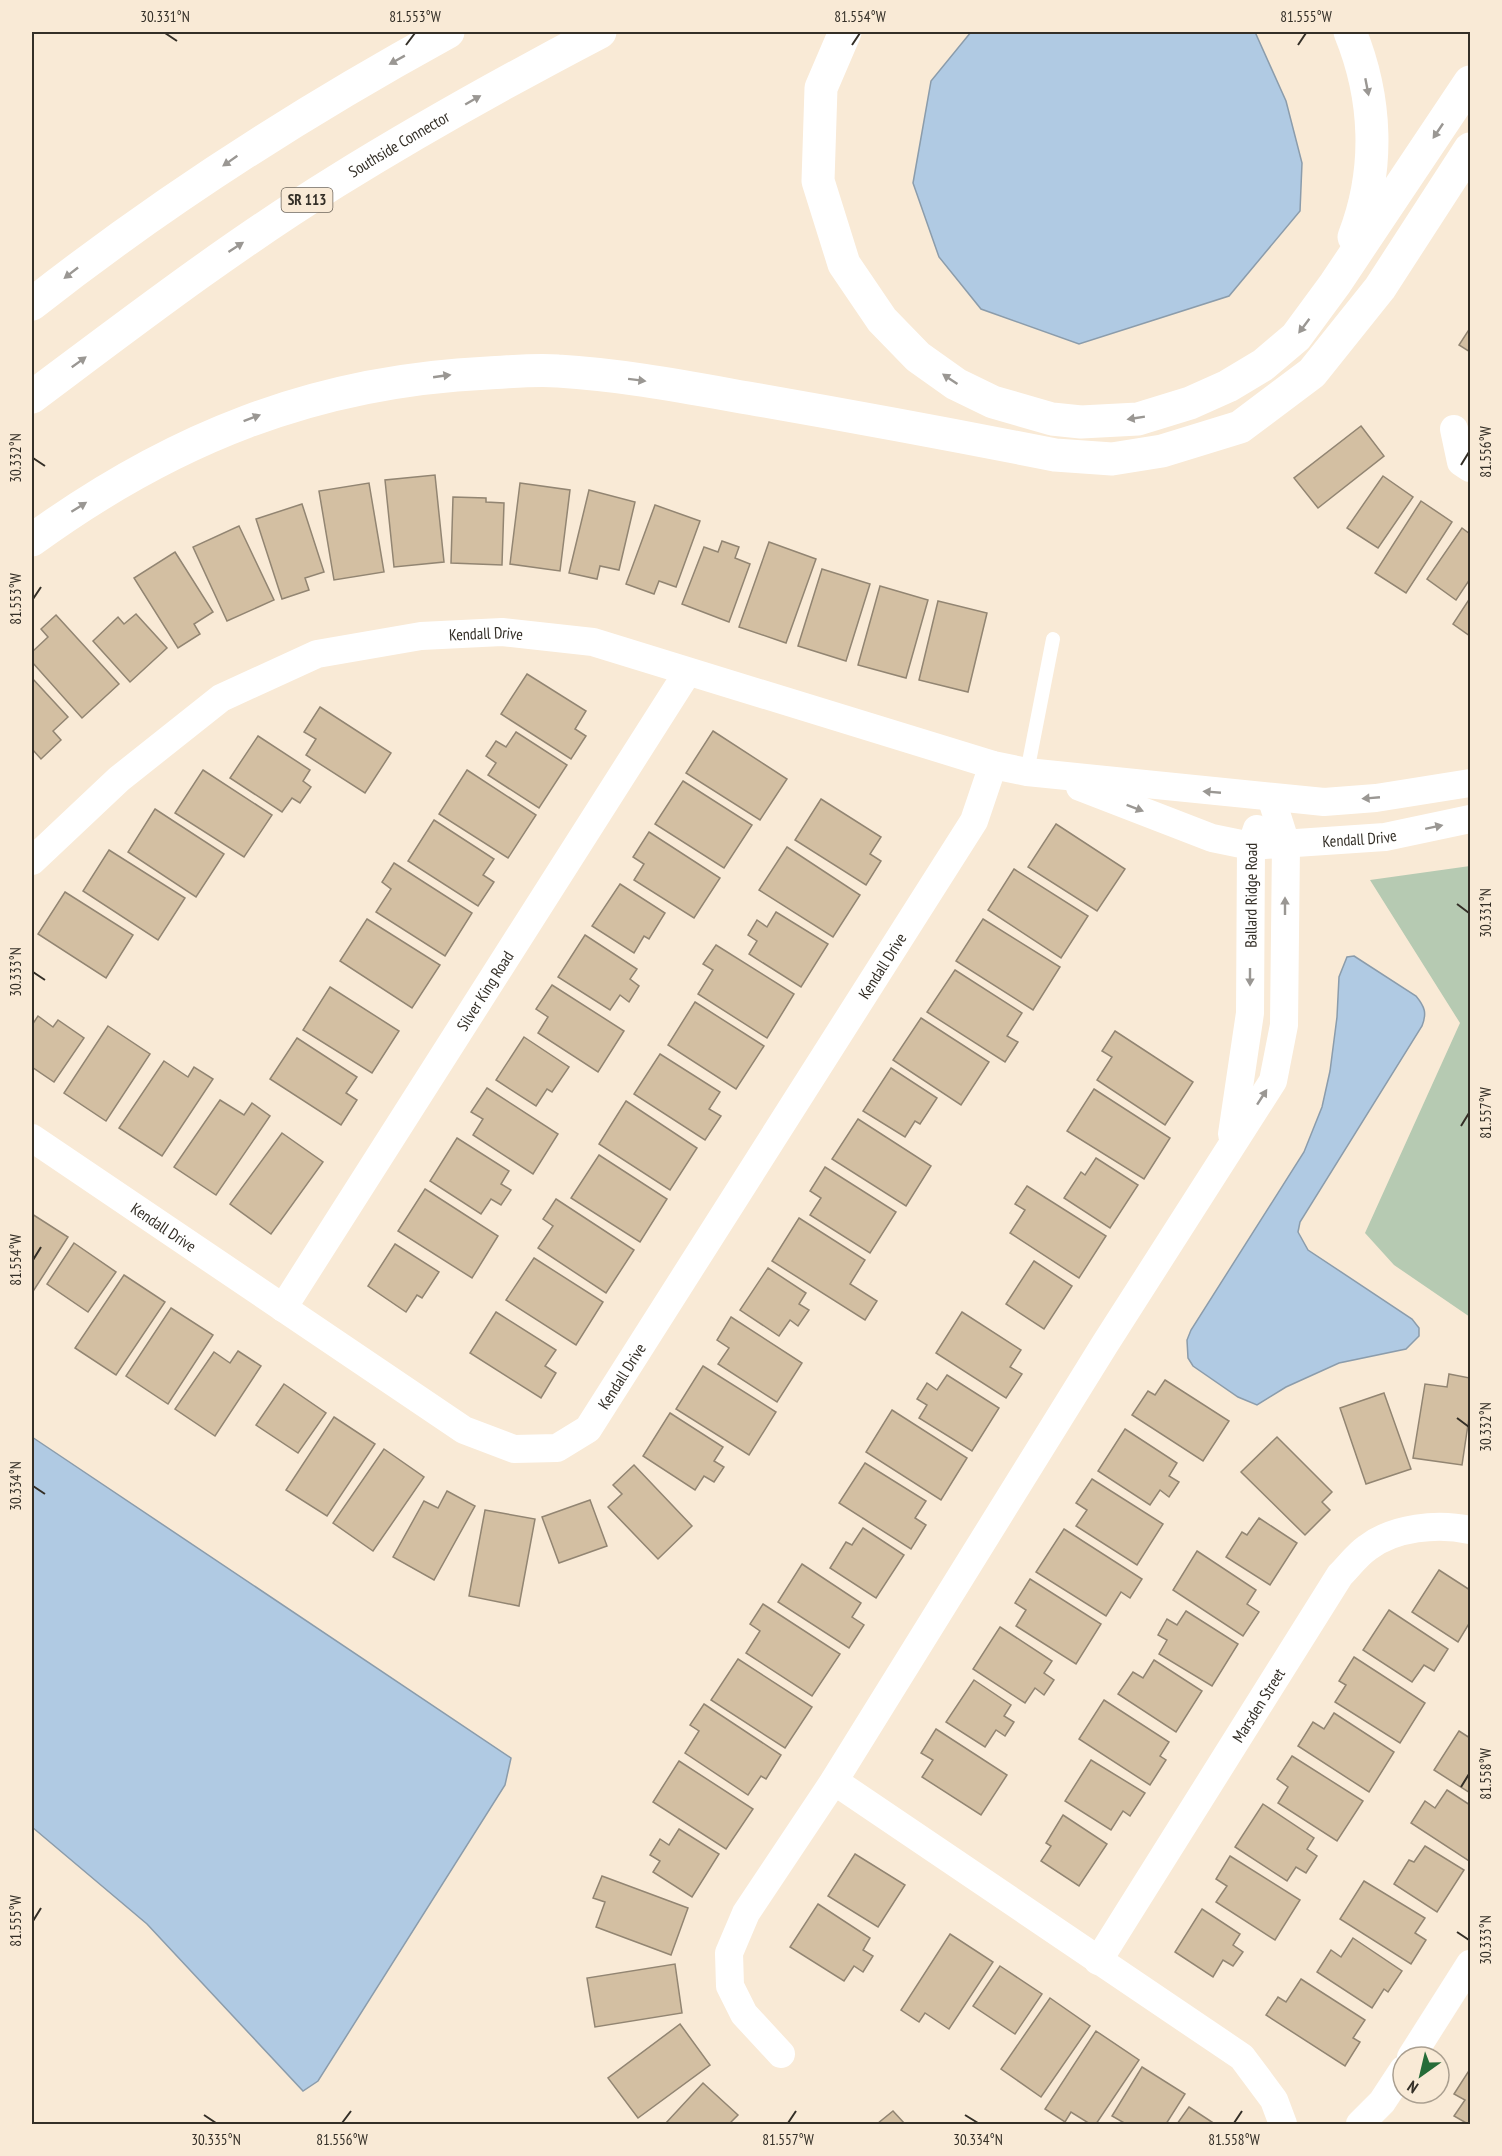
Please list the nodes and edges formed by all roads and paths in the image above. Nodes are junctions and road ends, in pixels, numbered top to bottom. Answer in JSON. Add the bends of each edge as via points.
{"nodes":[{"id":1,"x":448,"y":32,"type":"edge"},
{"id":2,"x":600,"y":32,"type":"edge"},
{"id":3,"x":845,"y":32,"type":"edge"},
{"id":4,"x":1350,"y":32,"type":"edge"},
{"id":5,"x":1470,"y":82,"type":"edge"},
{"id":6,"x":1470,"y":148,"type":"edge"},
{"id":7,"x":1335,"y":284,"type":"junction"},
{"id":8,"x":32,"y":304,"type":"edge"},
{"id":9,"x":32,"y":397,"type":"edge"},
{"id":10,"x":1454,"y":429,"type":"dead end"},
{"id":11,"x":1470,"y":468,"type":"edge"},
{"id":12,"x":32,"y":540,"type":"edge"},
{"id":13,"x":1053,"y":639,"type":"dead end"},
{"id":14,"x":687,"y":673,"type":"junction"},
{"id":15,"x":993,"y":765,"type":"junction"},
{"id":16,"x":1034,"y":772,"type":"junction"},
{"id":17,"x":1470,"y":783,"type":"edge"},
{"id":18,"x":1271,"y":796,"type":"junction"},
{"id":19,"x":1470,"y":819,"type":"edge"},
{"id":20,"x":1286,"y":844,"type":"junction"},
{"id":21,"x":1251,"y":846,"type":"junction"},
{"id":22,"x":32,"y":861,"type":"edge"},
{"id":23,"x":32,"y":1138,"type":"edge"},
{"id":24,"x":1230,"y":1146,"type":"junction"},
{"id":25,"x":283,"y":1308,"type":"junction"},
{"id":26,"x":1470,"y":1530,"type":"edge"},
{"id":27,"x":834,"y":1781,"type":"junction"},
{"id":28,"x":1098,"y":1961,"type":"junction"},
{"id":29,"x":1470,"y":1964,"type":"edge"},
{"id":30,"x":1419,"y":2045,"type":"edge"},
{"id":31,"x":781,"y":2054,"type":"dead end"},
{"id":32,"x":1391,"y":2088,"type":"edge"},
{"id":33,"x":1283,"y":2124,"type":"edge"},
{"id":34,"x":1360,"y":2124,"type":"edge"}],
"edges":[{"from":1,"to":8,"type":"main road","one_way":true,"via":[[251,147],[92,257]]},
{"from":9,"to":2,"type":"main road","name":"Southside Connector","number":"SR 113","one_way":true,"via":[[226,254],[334,183],[478,97]]},
{"from":7,"to":3,"type":"main road","one_way":true,"via":[[1296,337],[1263,365],[1190,403],[1138,419],[1052,419],[993,402],[956,384],[918,357],[882,320],[844,264],[818,181],[822,88]]},
{"from":4,"to":7,"type":"main road","one_way":true,"via":[[1364,70],[1371,106],[1372,171],[1362,214]]},
{"from":5,"to":7,"type":"main road","one_way":true},
{"from":12,"to":6,"type":"main road","one_way":true,"via":[[146,465],[254,417],[348,390],[451,375],[556,370],[675,385],[1055,455],[1112,459],[1162,451],[1240,427],[1312,374],[1380,288]]},
{"from":10,"to":11,"type":"street","via":[[1461,462]]},
{"from":13,"to":16,"type":"lane"},
{"from":14,"to":15,"type":"street","name":"Kendall Drive"},
{"from":14,"to":22,"type":"street","name":"Kendall Drive","via":[[593,642],[502,632],[421,636],[317,654],[221,698],[119,779]]},
{"from":14,"to":25,"type":"street","name":"Silver King Road"},
{"from":15,"to":16,"type":"street","name":"Kendall Drive"},
{"from":15,"to":25,"type":"street","name":"Kendall Drive","via":[[974,820],[588,1430],[557,1448],[514,1449],[464,1430]]},
{"from":18,"to":16,"type":"street","name":"Kendall Drive","one_way":true},
{"from":16,"to":21,"type":"street","name":"Kendall Drive","one_way":true,"via":[[1212,838]]},
{"from":17,"to":18,"type":"street","name":"Kendall Drive","one_way":true,"via":[[1324,802]]},
{"from":18,"to":20,"type":"street","name":"Ballard Ridge Road"},
{"from":18,"to":21,"type":"street","name":"Ballard Ridge Road"},
{"from":20,"to":19,"type":"street","name":"Kendall Drive","one_way":true,"via":[[1385,837]]},
{"from":20,"to":21,"type":"street","name":"Kendall Drive"},
{"from":24,"to":20,"type":"street","name":"Ballard Ridge Road","one_way":true,"via":[[1273,1081],[1284,1025]]},
{"from":21,"to":24,"type":"street","name":"Ballard Ridge Road","one_way":true,"via":[[1250,1013]]},
{"from":23,"to":25,"type":"street","name":"Kendall Drive"},
{"from":24,"to":27,"type":"street"},
{"from":26,"to":28,"type":"street","name":"Marsden Street","via":[[1441,1525],[1403,1531],[1367,1547],[1340,1575]]},
{"from":27,"to":28,"type":"street"},
{"from":27,"to":31,"type":"street","via":[[746,1913],[729,1953],[730,1986],[744,2014]]},
{"from":28,"to":33,"type":"street","via":[[1242,2057],[1274,2100]]},
{"from":29,"to":30,"type":"street"},
{"from":32,"to":34,"type":"street"}]}
